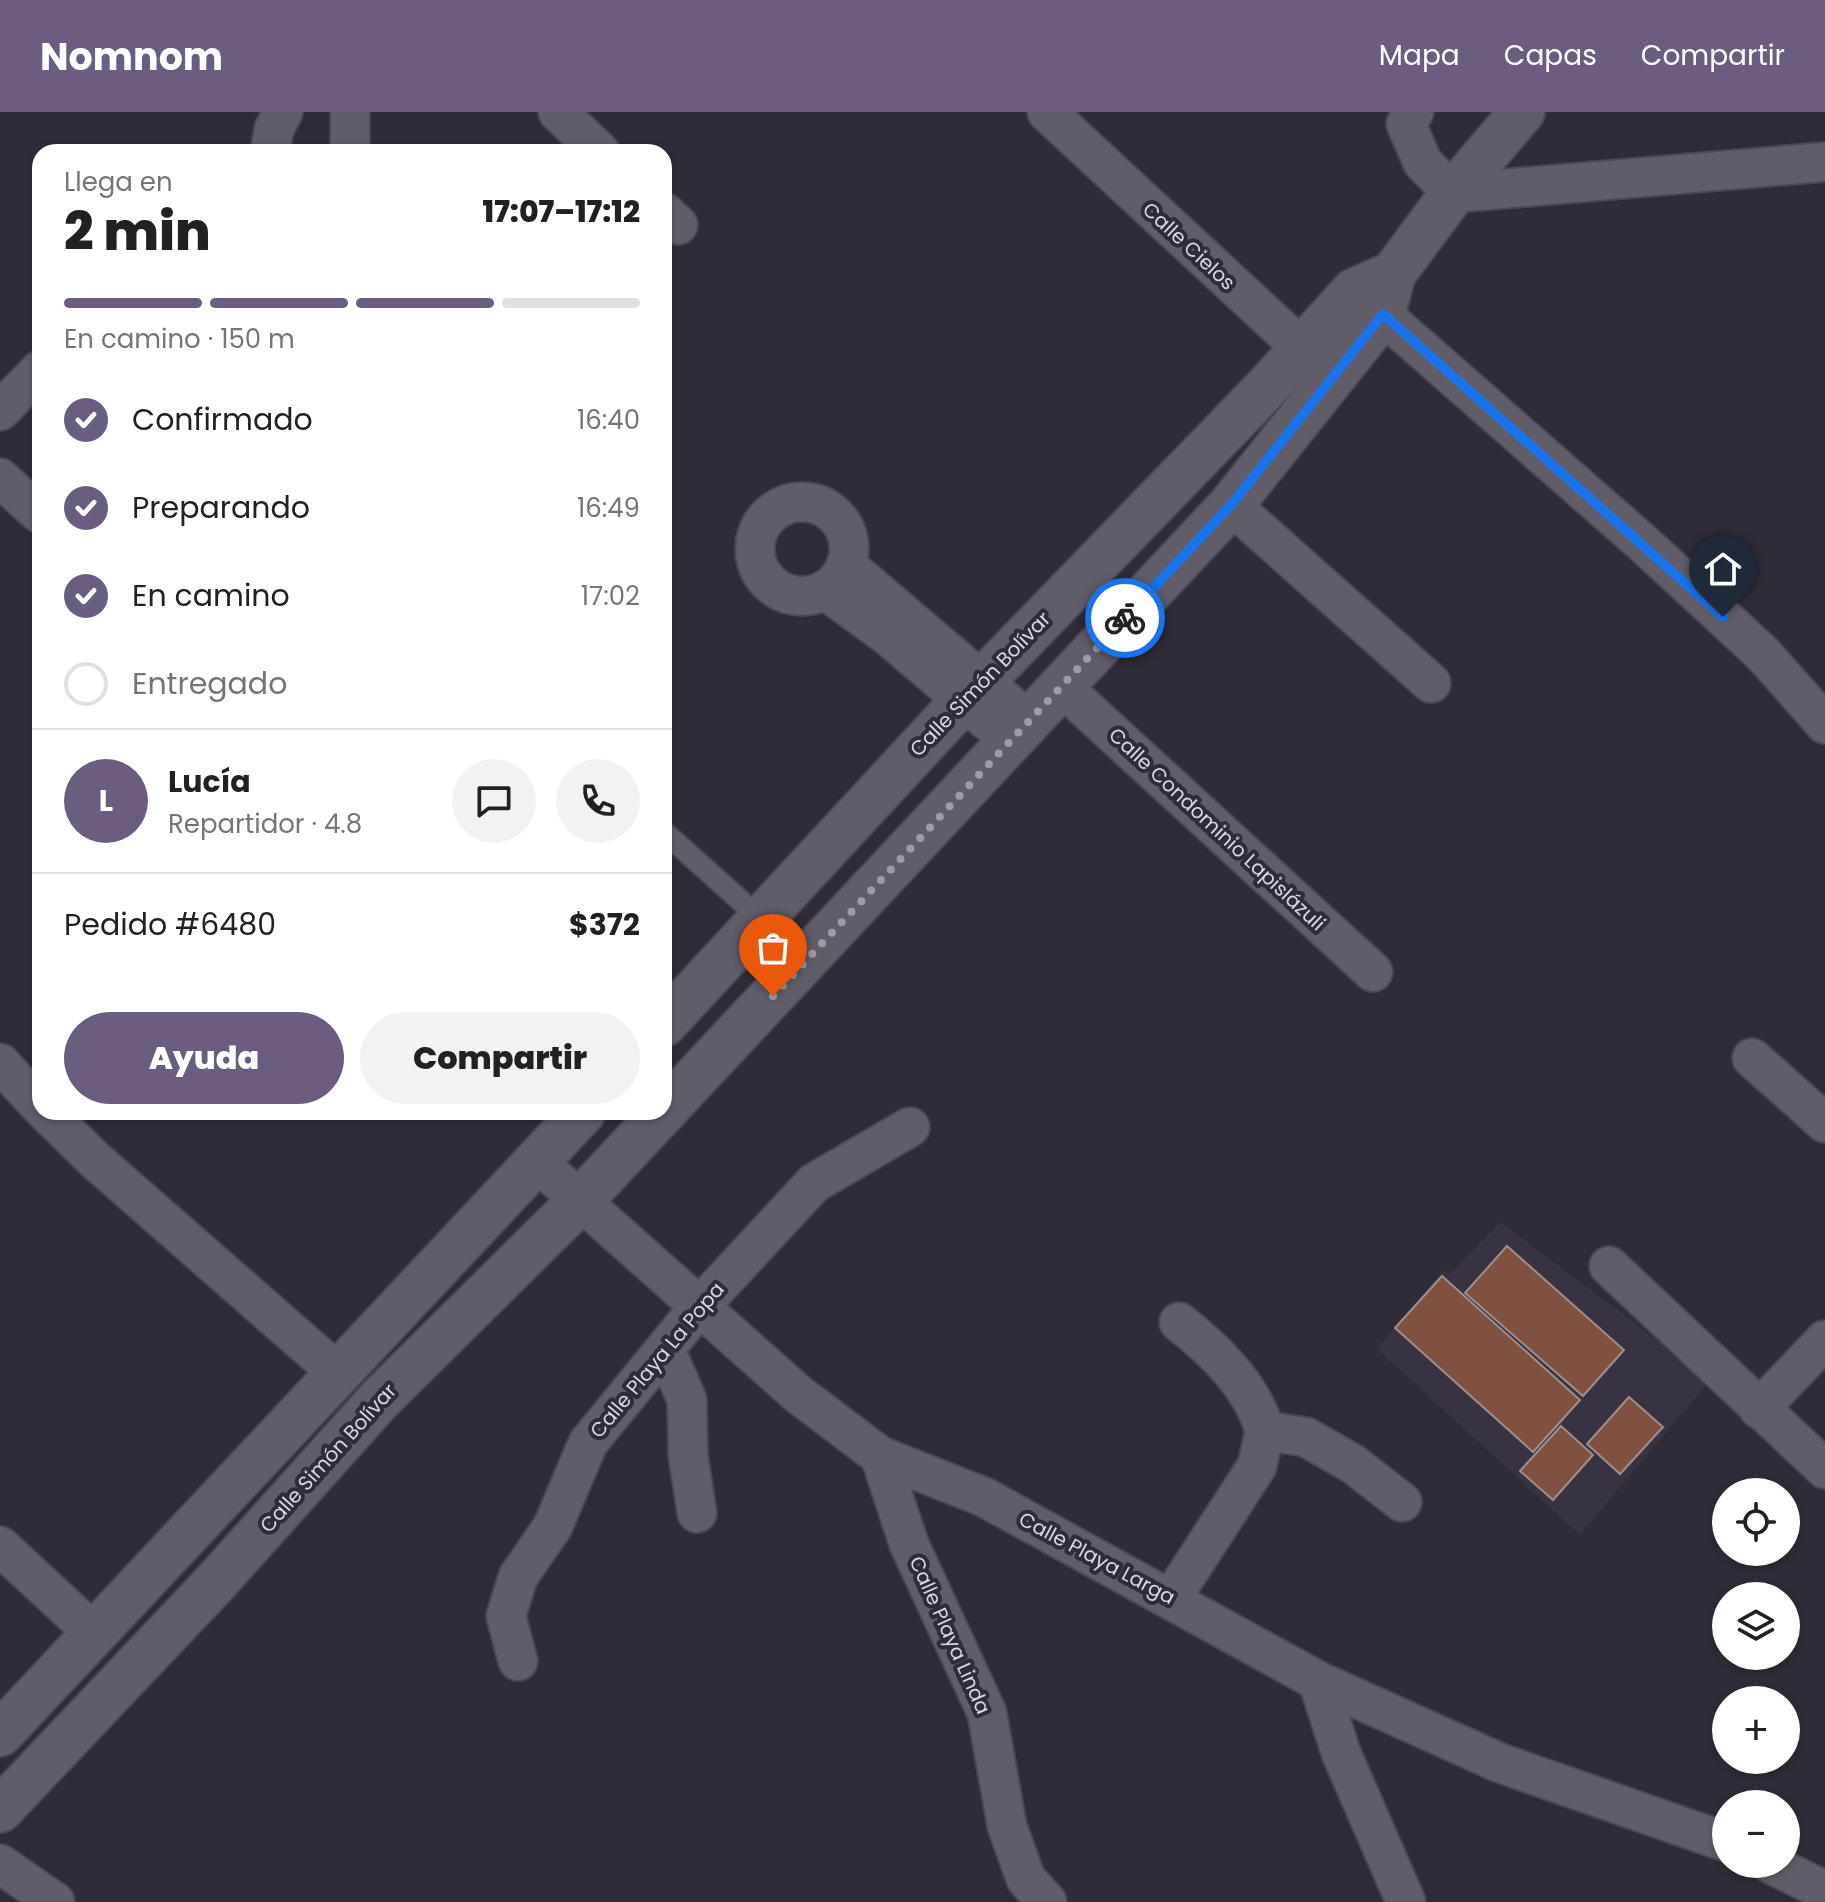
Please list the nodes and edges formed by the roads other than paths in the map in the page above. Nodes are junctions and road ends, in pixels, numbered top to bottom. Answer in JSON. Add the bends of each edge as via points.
{"nodes":[{"id":1,"x":283,"y":112,"type":"edge"},
{"id":2,"x":350,"y":112,"type":"edge"},
{"id":3,"x":558,"y":112,"type":"edge"},
{"id":4,"x":1047,"y":112,"type":"edge"},
{"id":5,"x":1414,"y":112,"type":"edge"},
{"id":6,"x":1522,"y":112,"type":"edge"},
{"id":7,"x":271,"y":144,"type":"edge"},
{"id":8,"x":350,"y":144,"type":"edge"},
{"id":9,"x":592,"y":144,"type":"edge"},
{"id":10,"x":1825,"y":162,"type":"edge"},
{"id":11,"x":1453,"y":193,"type":"junction"},
{"id":12,"x":1377,"y":293,"type":"junction"},
{"id":13,"x":1300,"y":347,"type":"junction"},
{"id":14,"x":32,"y":378,"type":"edge"},
{"id":15,"x":1334,"y":378,"type":"junction"},
{"id":16,"x":0,"y":411,"type":"edge"},
{"id":17,"x":0,"y":478,"type":"edge"},
{"id":18,"x":1231,"y":505,"type":"junction"},
{"id":19,"x":32,"y":507,"type":"edge"},
{"id":20,"x":836,"y":578,"type":"dead end"},
{"id":21,"x":1431,"y":683,"type":"dead end"},
{"id":22,"x":1061,"y":686,"type":"junction"},
{"id":23,"x":974,"y":690,"type":"junction"},
{"id":24,"x":1825,"y":724,"type":"edge"},
{"id":25,"x":1020,"y":732,"type":"junction"},
{"id":26,"x":672,"y":839,"type":"edge"},
{"id":27,"x":761,"y":919,"type":"junction"},
{"id":28,"x":1373,"y":972,"type":"dead end"},
{"id":29,"x":672,"y":1015,"type":"edge"},
{"id":30,"x":1752,"y":1058,"type":"dead end"},
{"id":31,"x":0,"y":1063,"type":"edge"},
{"id":32,"x":32,"y":1097,"type":"edge"},
{"id":33,"x":672,"y":1103,"type":"edge"},
{"id":34,"x":54,"y":1120,"type":"edge"},
{"id":35,"x":576,"y":1120,"type":"edge"},
{"id":36,"x":656,"y":1120,"type":"edge"},
{"id":37,"x":1825,"y":1123,"type":"edge"},
{"id":38,"x":910,"y":1127,"type":"dead end"},
{"id":39,"x":537,"y":1162,"type":"junction"},
{"id":40,"x":580,"y":1201,"type":"junction"},
{"id":41,"x":1609,"y":1266,"type":"dead end"},
{"id":42,"x":700,"y":1306,"type":"junction"},
{"id":43,"x":1179,"y":1322,"type":"dead end"},
{"id":44,"x":1825,"y":1340,"type":"edge"},
{"id":45,"x":665,"y":1349,"type":"junction"},
{"id":46,"x":338,"y":1373,"type":"junction"},
{"id":47,"x":1759,"y":1409,"type":"junction"},
{"id":48,"x":1265,"y":1431,"type":"junction"},
{"id":49,"x":880,"y":1456,"type":"junction"},
{"id":50,"x":1825,"y":1469,"type":"edge"},
{"id":51,"x":1402,"y":1502,"type":"dead end"},
{"id":52,"x":697,"y":1513,"type":"dead end"},
{"id":53,"x":0,"y":1546,"type":"edge"},
{"id":54,"x":1171,"y":1599,"type":"junction"},
{"id":55,"x":96,"y":1635,"type":"junction"},
{"id":56,"x":518,"y":1661,"type":"dead end"},
{"id":57,"x":1318,"y":1681,"type":"junction"},
{"id":58,"x":0,"y":1734,"type":"edge"},
{"id":59,"x":0,"y":1810,"type":"edge"},
{"id":60,"x":1712,"y":1837,"type":"edge"},
{"id":61,"x":0,"y":1864,"type":"edge"},
{"id":62,"x":1799,"y":1878,"type":"edge"},
{"id":63,"x":1825,"y":1897,"type":"edge"},
{"id":64,"x":55,"y":1902,"type":"edge"},
{"id":65,"x":1047,"y":1902,"type":"edge"},
{"id":66,"x":1406,"y":1902,"type":"edge"}],
"edges":[{"from":1,"to":7,"type":"street"},
{"from":2,"to":8,"type":"street"},
{"from":3,"to":9,"type":"street"},
{"from":4,"to":13,"type":"street","name":"Calle Cielos"},
{"from":5,"to":11,"type":"street","via":[[1406,124],[1423,163]]},
{"from":6,"to":11,"type":"main road"},
{"from":10,"to":11,"type":"street"},
{"from":11,"to":12,"type":"main road"},
{"from":12,"to":13,"type":"main road","name":"Calle Simón Bolívar"},
{"from":12,"to":15,"type":"main road","name":"Calle Simón Bolívar"},
{"from":12,"to":24,"type":"street","via":[[1752,644]]},
{"from":13,"to":15,"type":"street","name":"Calle Cielos"},
{"from":13,"to":23,"type":"main road","name":"Calle Simón Bolívar"},
{"from":14,"to":16,"type":"street"},
{"from":15,"to":18,"type":"main road","name":"Calle Simón Bolívar"},
{"from":17,"to":19,"type":"street"},
{"from":18,"to":21,"type":"street"},
{"from":18,"to":22,"type":"main road","name":"Calle Simón Bolívar"},
{"from":20,"to":23,"type":"street"},
{"from":22,"to":25,"type":"main road","name":"Calle Simón Bolívar"},
{"from":22,"to":28,"type":"street","name":"Calle Condominio Lapislázuli"},
{"from":23,"to":25,"type":"street"},
{"from":23,"to":27,"type":"main road","name":"Calle Simón Bolívar"},
{"from":25,"to":33,"type":"main road","name":"Calle Simón Bolívar"},
{"from":26,"to":27,"type":"lane"},
{"from":27,"to":29,"type":"main road","name":"Calle Simón Bolívar"},
{"from":30,"to":37,"type":"street"},
{"from":31,"to":32,"type":"street"},
{"from":34,"to":46,"type":"street"},
{"from":35,"to":39,"type":"main road"},
{"from":36,"to":40,"type":"main road","name":"Calle Simón Bolívar"},
{"from":38,"to":42,"type":"street","name":"Calle Playa La Popa","via":[[814,1183]]},
{"from":39,"to":40,"type":"street","name":"Calle Playa Larga"},
{"from":39,"to":46,"type":"main road"},
{"from":40,"to":42,"type":"street","name":"Calle Playa Larga"},
{"from":40,"to":59,"type":"main road","name":"Calle Simón Bolívar","via":[[379,1400]]},
{"from":41,"to":47,"type":"street"},
{"from":42,"to":45,"type":"street","name":"Calle Playa La Popa"},
{"from":42,"to":49,"type":"street","name":"Calle Playa Larga","via":[[798,1394]]},
{"from":43,"to":48,"type":"street","via":[[1208,1345],[1257,1403]]},
{"from":44,"to":47,"type":"street"},
{"from":45,"to":52,"type":"street","via":[[687,1400]]},
{"from":45,"to":56,"type":"street","name":"Calle Playa La Popa","via":[[588,1443],[553,1526],[518,1577],[506,1616]]},
{"from":46,"to":55,"type":"main road"},
{"from":47,"to":50,"type":"street"},
{"from":48,"to":51,"type":"street","via":[[1306,1437]]},
{"from":48,"to":54,"type":"street","via":[[1257,1466]]},
{"from":49,"to":54,"type":"street","name":"Calle Playa Larga","via":[[984,1497]]},
{"from":49,"to":65,"type":"street","name":"Calle Playa Linda","via":[[909,1544],[987,1713],[1007,1826],[1026,1879]]},
{"from":53,"to":55,"type":"street"},
{"from":54,"to":57,"type":"street","name":"Calle Playa Larga"},
{"from":55,"to":58,"type":"main road"},
{"from":57,"to":60,"type":"street","name":"Calle Playa Larga","via":[[1500,1763]]},
{"from":57,"to":66,"type":"street","via":[[1341,1753]]},
{"from":61,"to":64,"type":"street"},
{"from":62,"to":63,"type":"street"}]}
